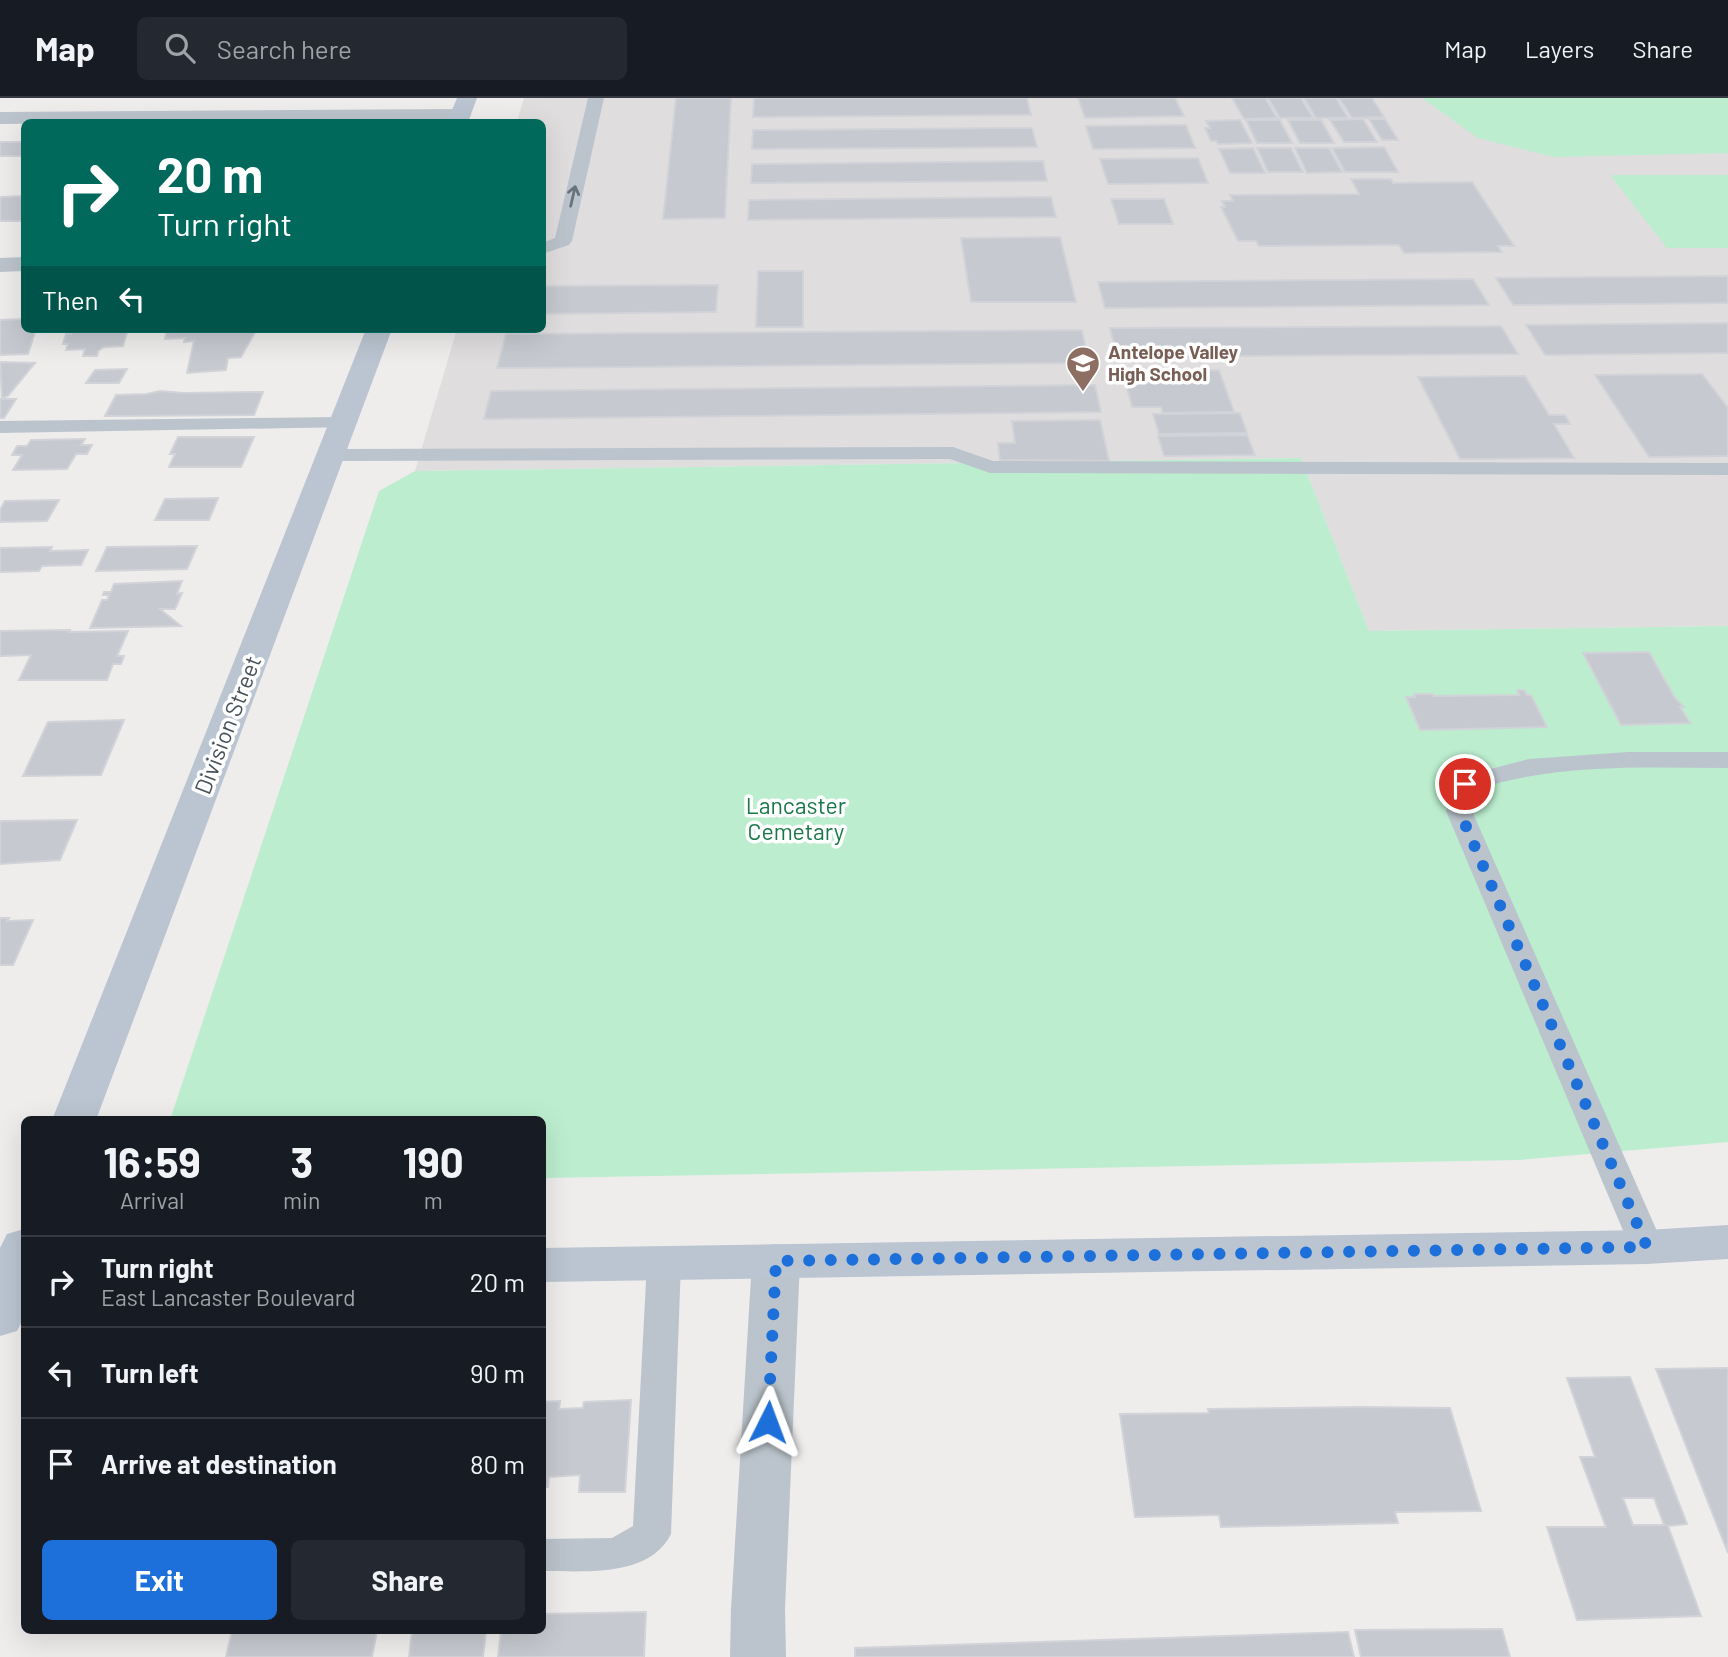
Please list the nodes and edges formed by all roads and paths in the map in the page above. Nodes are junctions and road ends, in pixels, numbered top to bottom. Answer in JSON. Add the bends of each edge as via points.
{"nodes":[{"id":1,"x":597,"y":98,"type":"edge"},
{"id":2,"x":462,"y":112,"type":"edge"},
{"id":3,"x":0,"y":118,"type":"edge"},
{"id":4,"x":546,"y":247,"type":"edge"},
{"id":5,"x":21,"y":264,"type":"edge"},
{"id":6,"x":0,"y":265,"type":"edge"},
{"id":7,"x":378,"y":333,"type":"edge"},
{"id":8,"x":0,"y":426,"type":"edge"},
{"id":9,"x":338,"y":439,"type":"junction"},
{"id":10,"x":1728,"y":468,"type":"edge"},
{"id":11,"x":1728,"y":760,"type":"edge"},
{"id":12,"x":76,"y":1116,"type":"edge"},
{"id":13,"x":1728,"y":1242,"type":"edge"},
{"id":14,"x":1647,"y":1247,"type":"junction"},
{"id":15,"x":776,"y":1261,"type":"junction"},
{"id":16,"x":664,"y":1263,"type":"junction"},
{"id":17,"x":16,"y":1265,"type":"edge"},
{"id":18,"x":546,"y":1265,"type":"edge"},
{"id":19,"x":0,"y":1318,"type":"edge"},
{"id":20,"x":546,"y":1555,"type":"edge"},
{"id":21,"x":758,"y":1657,"type":"edge"}],
"edges":[{"from":4,"to":1,"type":"lane","one_way":true,"via":[[562,241]]},
{"from":2,"to":3,"type":"street"},
{"from":5,"to":6,"type":"street"},
{"from":7,"to":9,"type":"main road","name":"Division Street"},
{"from":8,"to":9,"type":"lane"},
{"from":9,"to":10,"type":"lane","via":[[953,453],[990,467]]},
{"from":9,"to":12,"type":"main road","name":"Division Street"},
{"from":11,"to":14,"type":"lane","via":[[1552,762],[1496,772],[1465,784],[1459,810]]},
{"from":13,"to":14,"type":"main road"},
{"from":14,"to":15,"type":"main road"},
{"from":15,"to":16,"type":"main road"},
{"from":15,"to":21,"type":"street"},
{"from":16,"to":18,"type":"main road"},
{"from":16,"to":20,"type":"lane","via":[[652,1534],[618,1554]]},
{"from":17,"to":19,"type":"main road"}]}
